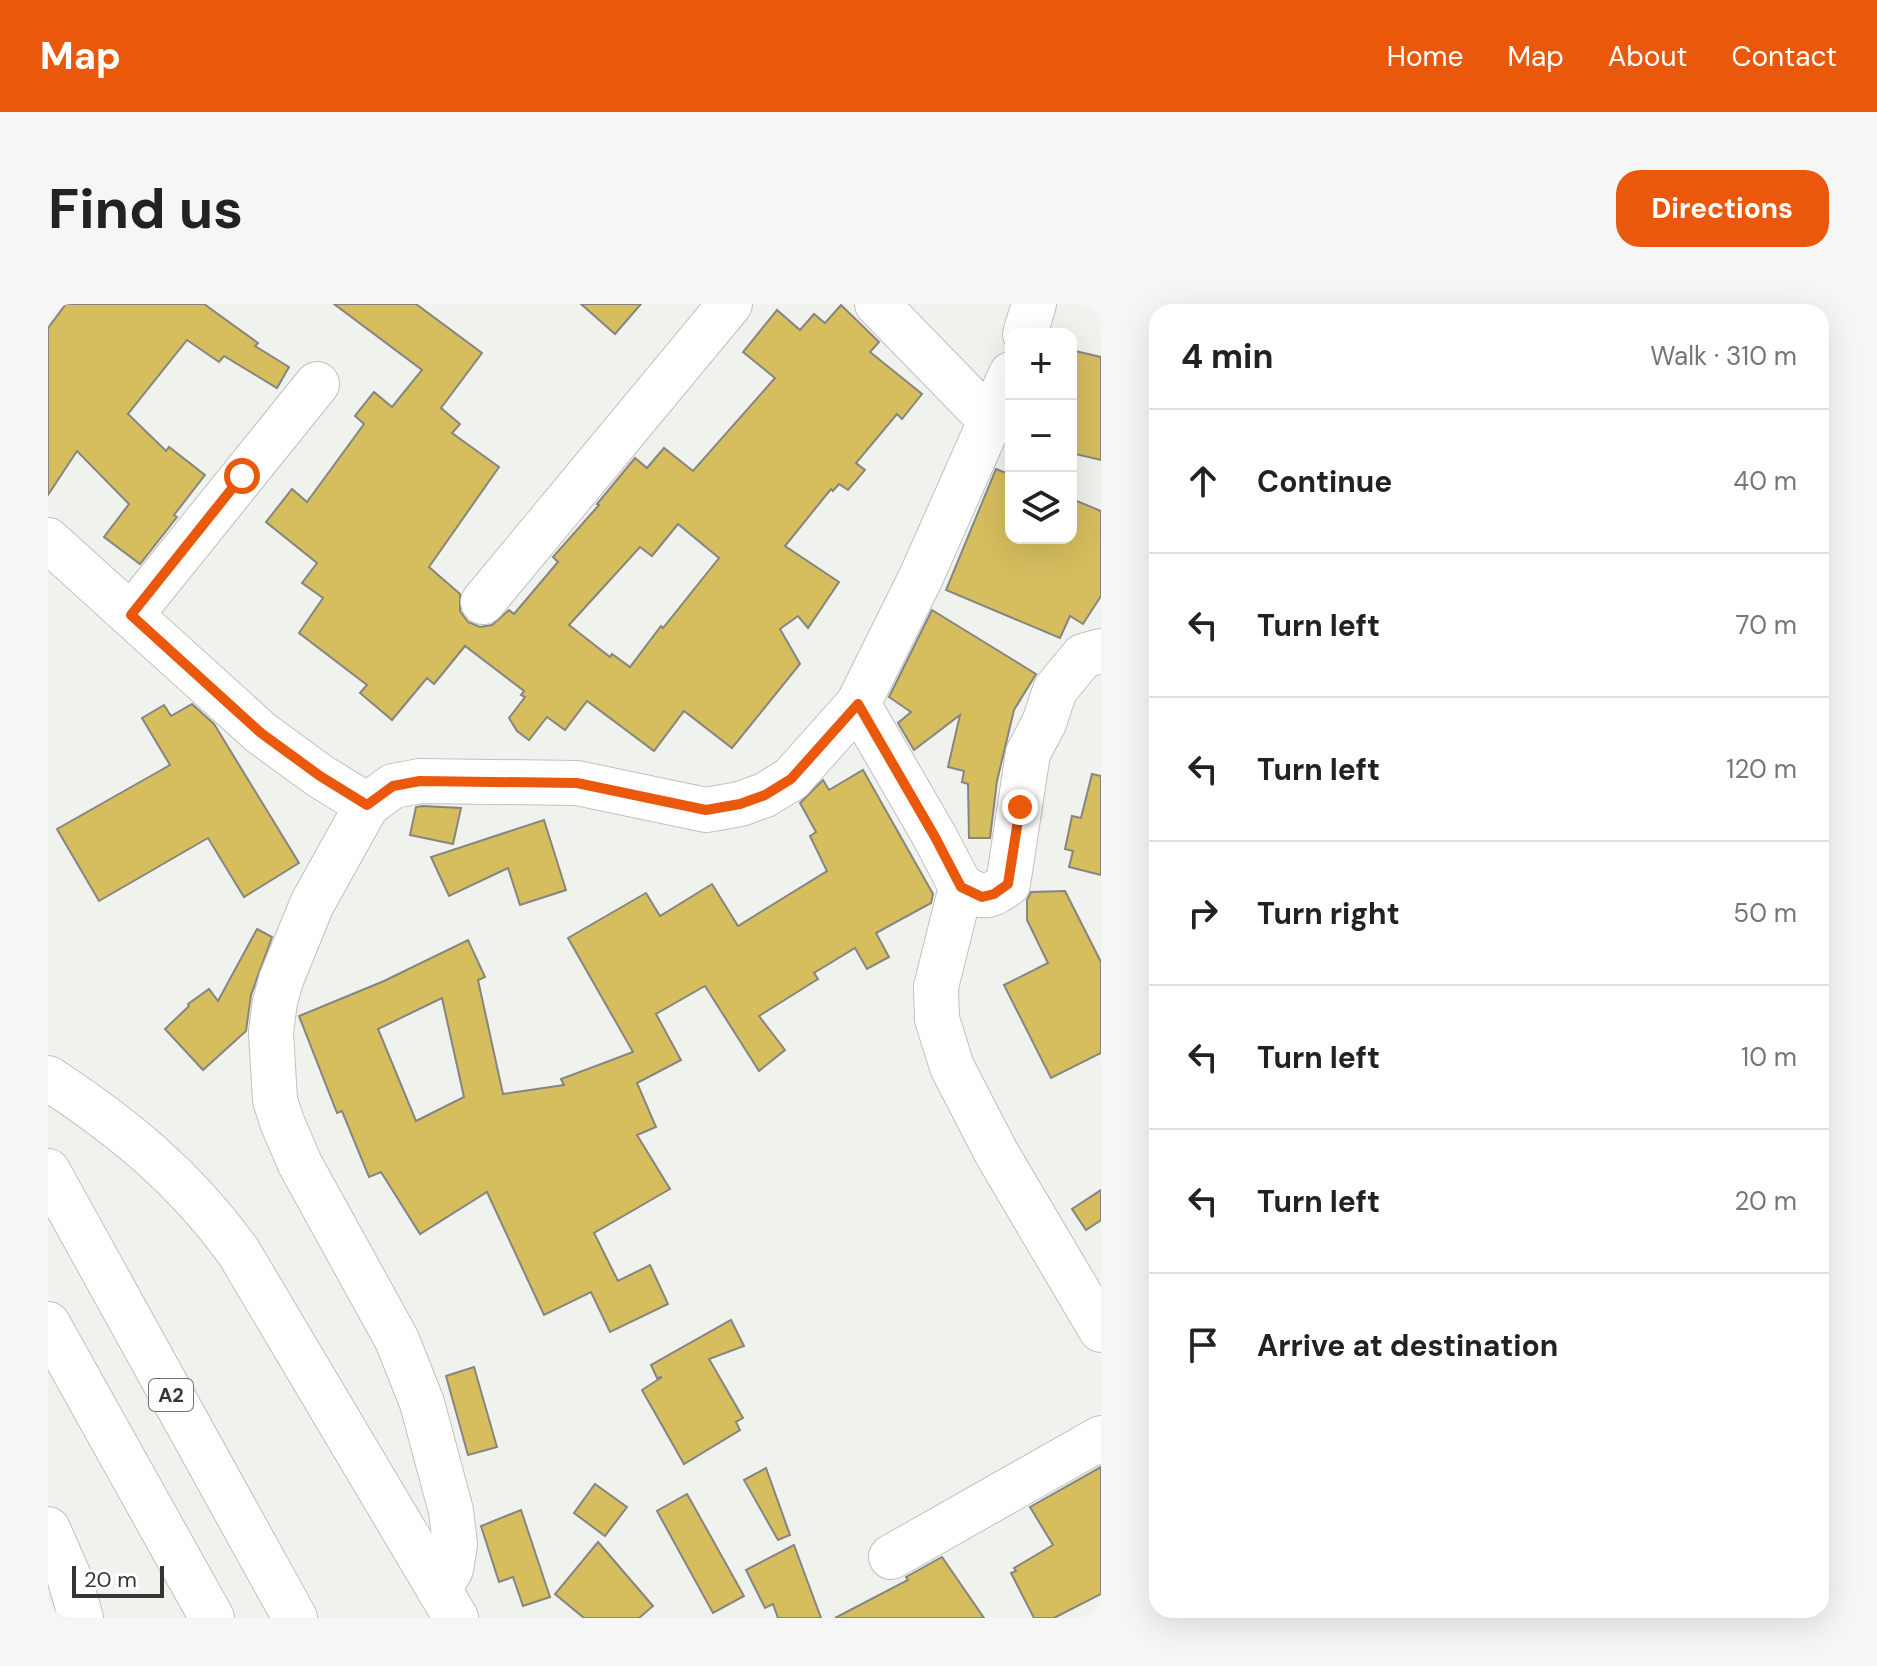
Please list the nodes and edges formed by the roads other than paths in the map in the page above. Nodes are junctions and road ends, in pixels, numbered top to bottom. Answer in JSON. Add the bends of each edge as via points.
{"nodes":[{"id":1,"x":730,"y":304,"type":"edge"},
{"id":2,"x":877,"y":304,"type":"edge"},
{"id":3,"x":1034,"y":304,"type":"edge"},
{"id":4,"x":1027,"y":328,"type":"edge"},
{"id":5,"x":317,"y":384,"type":"dead end"},
{"id":6,"x":1005,"y":386,"type":"edge"},
{"id":7,"x":989,"y":419,"type":"junction"},
{"id":8,"x":48,"y":540,"type":"edge"},
{"id":9,"x":483,"y":602,"type":"dead end"},
{"id":10,"x":131,"y":615,"type":"junction"},
{"id":11,"x":1101,"y":651,"type":"edge"},
{"id":12,"x":858,"y":704,"type":"junction"},
{"id":13,"x":367,"y":805,"type":"junction"},
{"id":14,"x":961,"y":887,"type":"junction"},
{"id":15,"x":48,"y":1078,"type":"edge"},
{"id":16,"x":48,"y":1171,"type":"edge"},
{"id":17,"x":48,"y":1324,"type":"edge"},
{"id":18,"x":1101,"y":1330,"type":"edge"},
{"id":19,"x":1101,"y":1438,"type":"edge"},
{"id":20,"x":137,"y":1480,"type":"junction"},
{"id":21,"x":48,"y":1529,"type":"edge"},
{"id":22,"x":891,"y":1557,"type":"dead end"},
{"id":23,"x":448,"y":1604,"type":"edge"},
{"id":24,"x":81,"y":1618,"type":"edge"},
{"id":25,"x":176,"y":1618,"type":"edge"},
{"id":26,"x":212,"y":1618,"type":"edge"},
{"id":27,"x":295,"y":1618,"type":"edge"}],
"edges":[{"from":1,"to":9,"type":"main road"},
{"from":2,"to":7,"type":"main road"},
{"from":3,"to":4,"type":"main road"},
{"from":5,"to":10,"type":"main road"},
{"from":6,"to":7,"type":"main road"},
{"from":7,"to":12,"type":"main road","via":[[921,577]]},
{"from":8,"to":10,"type":"main road"},
{"from":10,"to":13,"type":"main road","via":[[261,733]]},
{"from":11,"to":14,"type":"main road","via":[[1083,656],[1055,690],[1028,753],[1008,884],[982,897]]},
{"from":12,"to":13,"type":"main road","via":[[791,779],[740,804],[706,810],[577,783],[420,781],[393,786]]},
{"from":12,"to":14,"type":"main road"},
{"from":13,"to":23,"type":"main road","via":[[312,904],[281,980],[271,1032],[274,1086],[300,1164],[397,1340],[422,1403],[451,1511],[455,1544]]},
{"from":14,"to":18,"type":"main road","via":[[936,987],[944,1043],[997,1154]]},
{"from":15,"to":23,"type":"main road","via":[[175,1174],[209,1211]]},
{"from":16,"to":27,"type":"main road","number":"A2"},
{"from":17,"to":20,"type":"main road"},
{"from":19,"to":22,"type":"main road"},
{"from":20,"to":25,"type":"main road","via":[[157,1532]]},
{"from":20,"to":26,"type":"main road"},
{"from":21,"to":24,"type":"main road"}]}
